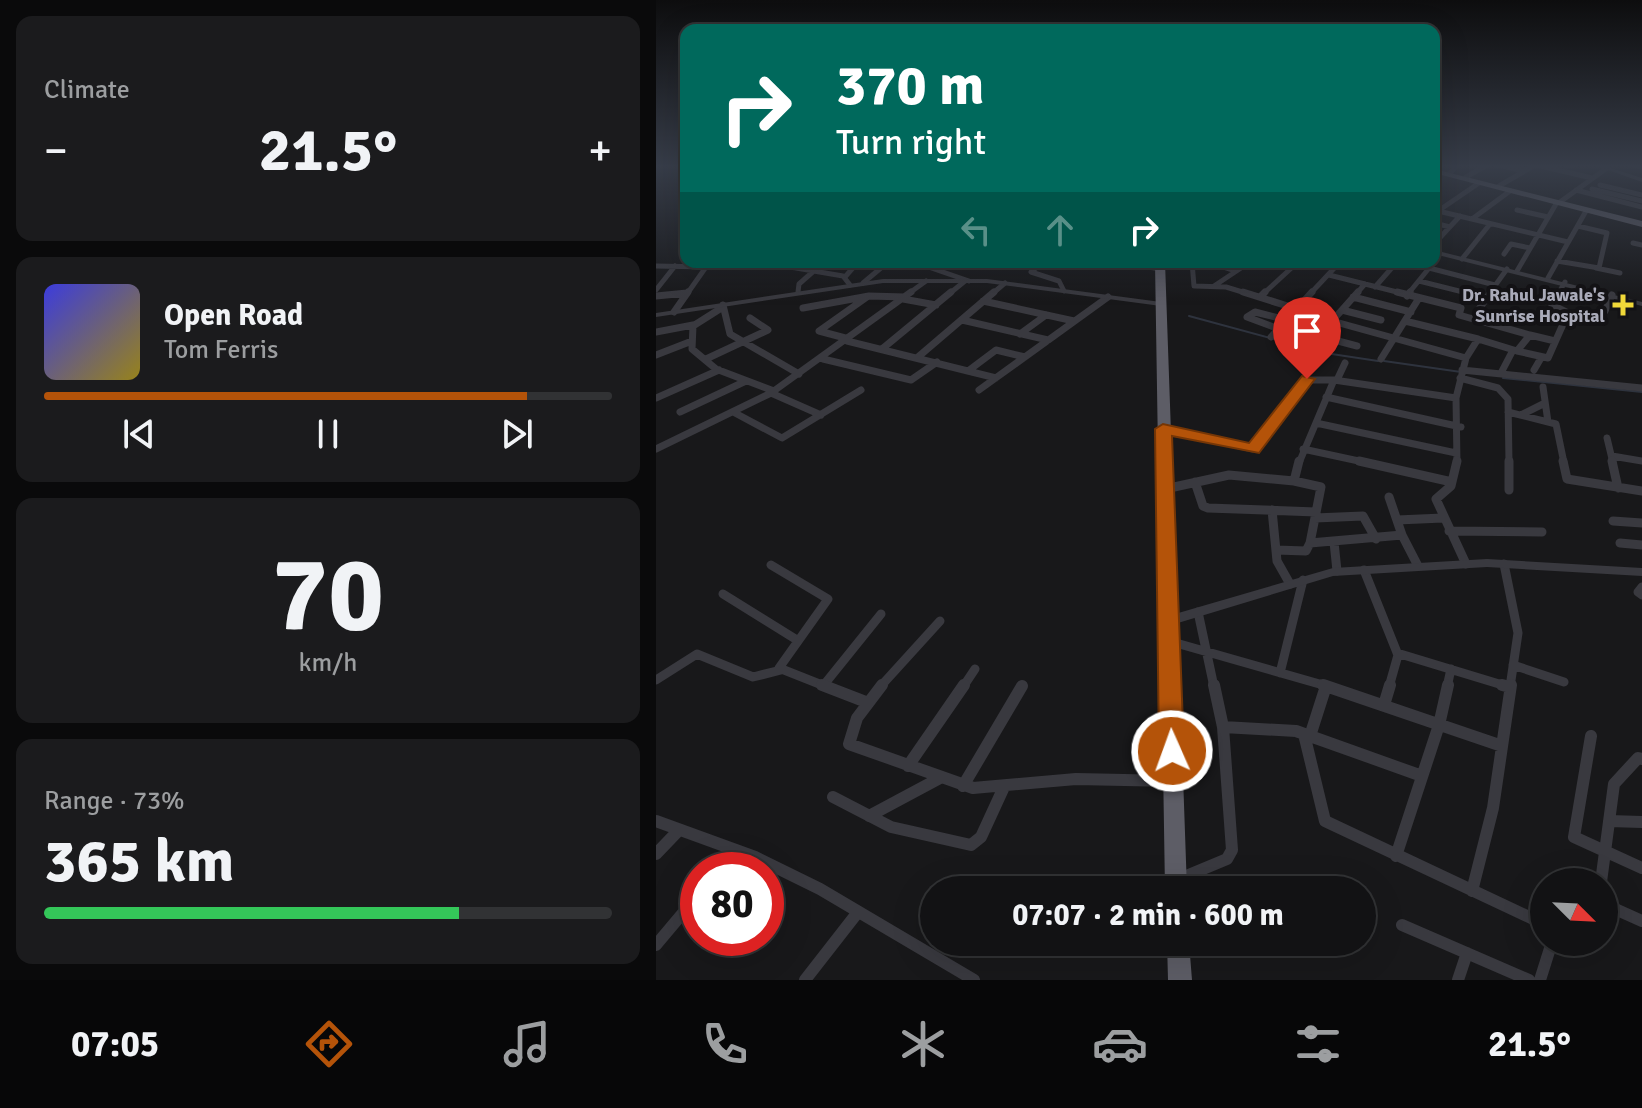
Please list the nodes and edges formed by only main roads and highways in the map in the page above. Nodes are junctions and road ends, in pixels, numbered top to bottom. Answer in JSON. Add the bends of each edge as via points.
{"nodes":[{"id":1,"x":1589,"y":211,"type":"edge"},
{"id":2,"x":1642,"y":223,"type":"edge"},
{"id":3,"x":1160,"y":268,"type":"edge"},
{"id":4,"x":1176,"y":876,"type":"edge"},
{"id":5,"x":1179,"y":956,"type":"edge"},
{"id":6,"x":1180,"y":980,"type":"edge"}],
"edges":[{"from":1,"to":2,"type":"main road"},
{"from":3,"to":4,"type":"highway"},
{"from":5,"to":6,"type":"highway"}]}
